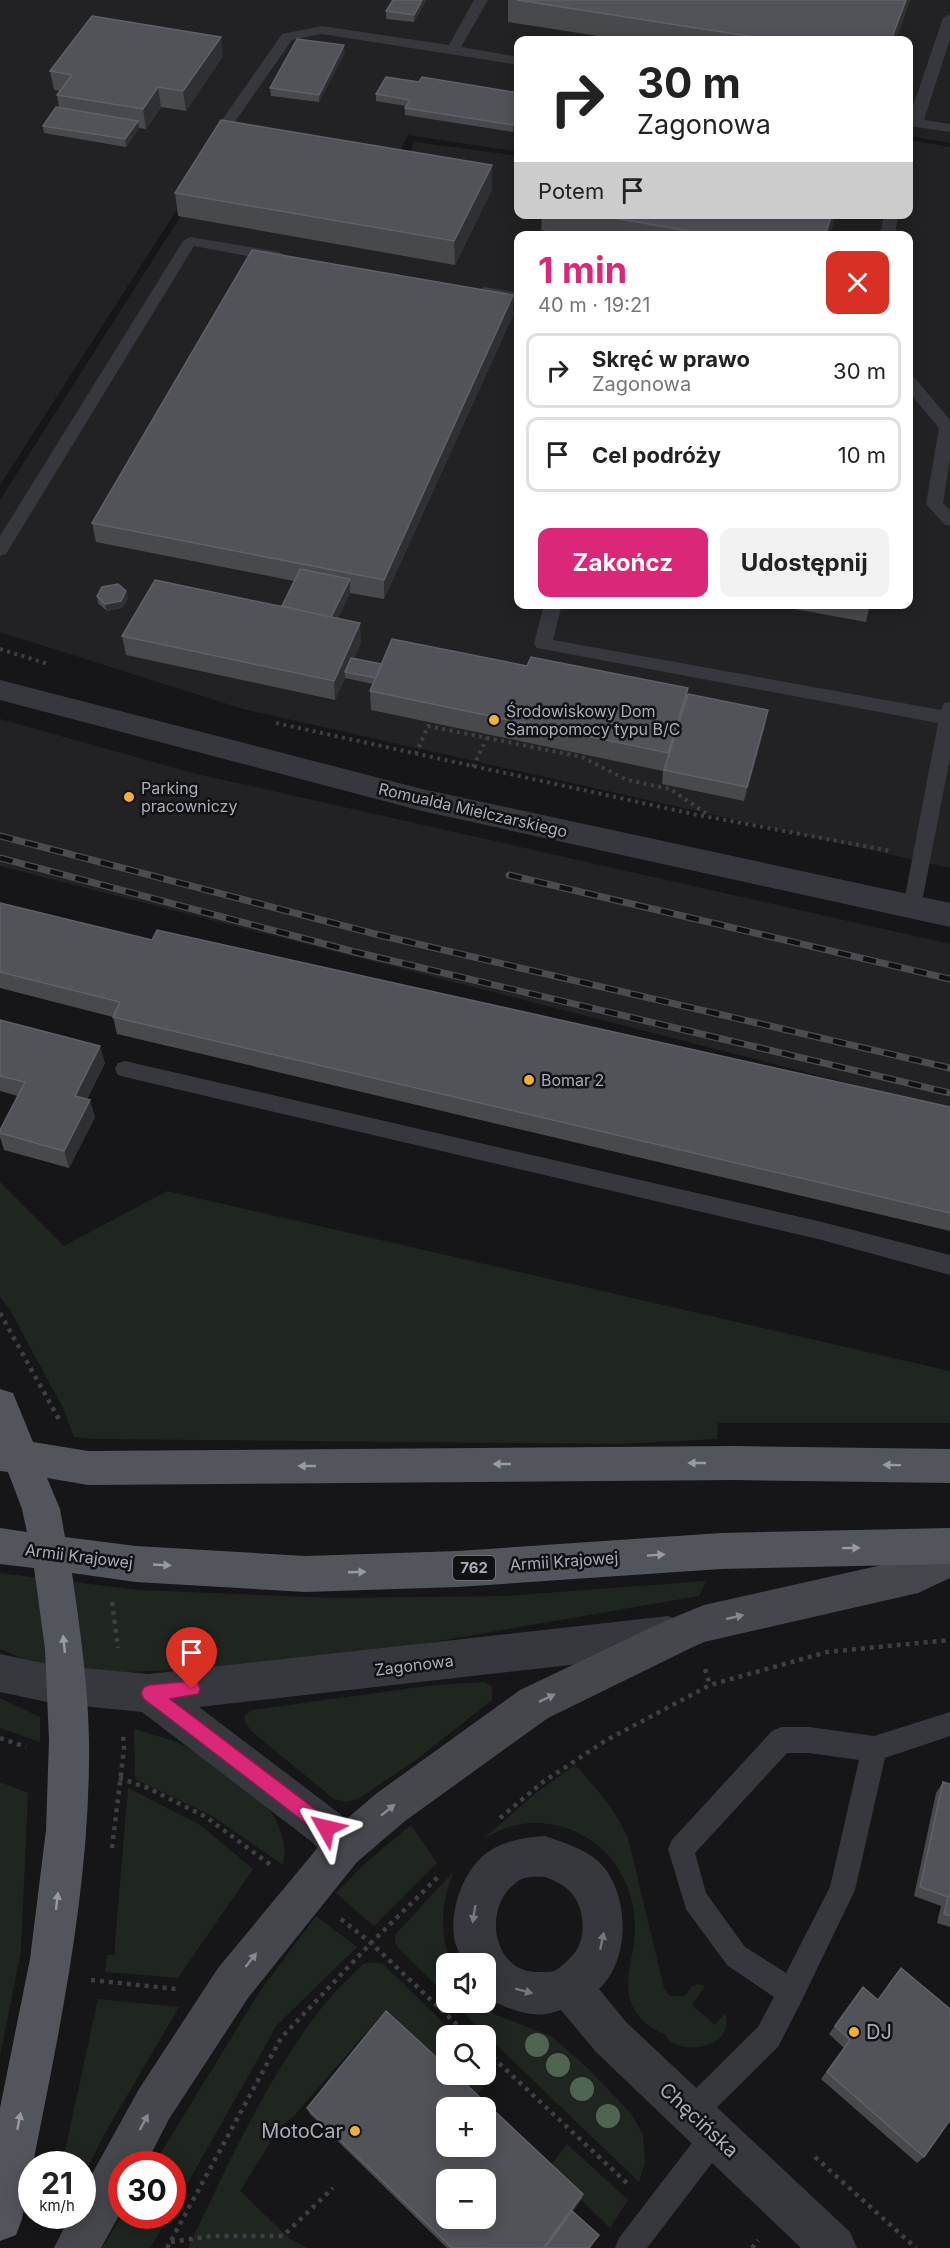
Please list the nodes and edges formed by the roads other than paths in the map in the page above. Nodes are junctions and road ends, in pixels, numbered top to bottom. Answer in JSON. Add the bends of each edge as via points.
{"nodes":[{"id":1,"x":481,"y":0,"type":"edge"},
{"id":2,"x":950,"y":18,"type":"edge"},
{"id":3,"x":453,"y":50,"type":"junction"},
{"id":4,"x":514,"y":60,"type":"edge"},
{"id":5,"x":913,"y":119,"type":"edge"},
{"id":6,"x":913,"y":122,"type":"edge"},
{"id":7,"x":950,"y":128,"type":"edge"},
{"id":8,"x":222,"y":130,"type":"edge"},
{"id":9,"x":296,"y":260,"type":"edge"},
{"id":10,"x":472,"y":290,"type":"edge"},
{"id":11,"x":514,"y":297,"type":"edge"},
{"id":12,"x":913,"y":387,"type":"edge"},
{"id":13,"x":950,"y":520,"type":"edge"},
{"id":14,"x":0,"y":550,"type":"edge"},
{"id":15,"x":552,"y":609,"type":"edge"},
{"id":16,"x":0,"y":690,"type":"edge"},
{"id":17,"x":949,"y":713,"type":"edge"},
{"id":18,"x":913,"y":907,"type":"junction"},
{"id":19,"x":950,"y":915,"type":"edge"},
{"id":20,"x":125,"y":1069,"type":"dead end"},
{"id":21,"x":950,"y":1265,"type":"edge"},
{"id":22,"x":0,"y":1405,"type":"edge"},
{"id":23,"x":0,"y":1454,"type":"edge"},
{"id":24,"x":950,"y":1466,"type":"edge"},
{"id":25,"x":0,"y":1546,"type":"edge"},
{"id":26,"x":950,"y":1546,"type":"edge"},
{"id":27,"x":950,"y":1559,"type":"edge"},
{"id":28,"x":679,"y":1634,"type":"junction"},
{"id":29,"x":0,"y":1673,"type":"edge"},
{"id":30,"x":149,"y":1693,"type":"junction"},
{"id":31,"x":950,"y":1724,"type":"edge"},
{"id":32,"x":874,"y":1749,"type":"junction"},
{"id":33,"x":343,"y":1848,"type":"junction"},
{"id":34,"x":479,"y":1953,"type":"edge"},
{"id":35,"x":496,"y":1975,"type":"edge"},
{"id":36,"x":570,"y":1987,"type":"junction"},
{"id":37,"x":791,"y":1992,"type":"junction"},
{"id":38,"x":703,"y":2124,"type":"junction"},
{"id":39,"x":0,"y":2219,"type":"edge"},
{"id":40,"x":77,"y":2248,"type":"edge"},
{"id":41,"x":629,"y":2248,"type":"edge"},
{"id":42,"x":834,"y":2248,"type":"edge"}],
"edges":[{"from":1,"to":3,"type":"lane"},
{"from":2,"to":5,"type":"lane"},
{"from":3,"to":4,"type":"lane"},
{"from":3,"to":8,"type":"lane","via":[[322,30],[287,37]]},
{"from":6,"to":7,"type":"lane"},
{"from":9,"to":14,"type":"lane","via":[[190,241]]},
{"from":10,"to":11,"type":"lane"},
{"from":12,"to":13,"type":"lane","via":[[947,427],[934,504]]},
{"from":15,"to":17,"type":"lane","via":[[543,644]]},
{"from":16,"to":18,"type":"street","name":"Romualda Mielczarskiego","via":[[422,800]]},
{"from":17,"to":18,"type":"lane"},
{"from":18,"to":19,"type":"street","name":"Romualda Mielczarskiego"},
{"from":20,"to":21,"type":"lane","via":[[822,1231]]},
{"from":39,"to":22,"type":"main road","one_way":true,"via":[[51,1959],[66,1830],[69,1740],[64,1649],[41,1509]]},
{"from":24,"to":23,"type":"main road","one_way":true,"via":[[723,1463],[88,1468]]},
{"from":25,"to":26,"type":"main road","name":"Armii Krajowej","number":"762","one_way":true,"via":[[136,1564],[305,1574],[458,1569],[721,1551]]},
{"from":28,"to":27,"type":"main road","one_way":true,"via":[[704,1624],[918,1575]]},
{"from":28,"to":30,"type":"street","name":"Zagonowa"},
{"from":33,"to":28,"type":"main road","one_way":true,"via":[[391,1807],[534,1704]]},
{"from":29,"to":30,"type":"street","name":"Zagonowa","via":[[52,1684]]},
{"from":30,"to":33,"type":"street","via":[[326,1828]]},
{"from":31,"to":32,"type":"lane"},
{"from":32,"to":37,"type":"lane","via":[[842,1890]]},
{"from":32,"to":37,"type":"lane","via":[[781,1740],[681,1849],[695,1900],[736,1956]]},
{"from":40,"to":33,"type":"main road","one_way":true,"via":[[154,2104],[233,1983]]},
{"from":36,"to":34,"type":"street","one_way":true,"via":[[587,1974],[599,1954],[605,1932],[594,1888],[579,1871],[560,1860],[539,1856],[518,1859],[498,1869],[484,1885],[475,1905],[472,1929]]},
{"from":35,"to":36,"type":"street","one_way":true,"via":[[506,1985],[527,1994],[549,1994]]},
{"from":36,"to":38,"type":"street","name":"Chęcińska","via":[[611,2037]]},
{"from":37,"to":38,"type":"lane","via":[[768,2037]]},
{"from":38,"to":41,"type":"lane","via":[[652,2219]]},
{"from":38,"to":42,"type":"street","name":"Chęcińska"}]}
